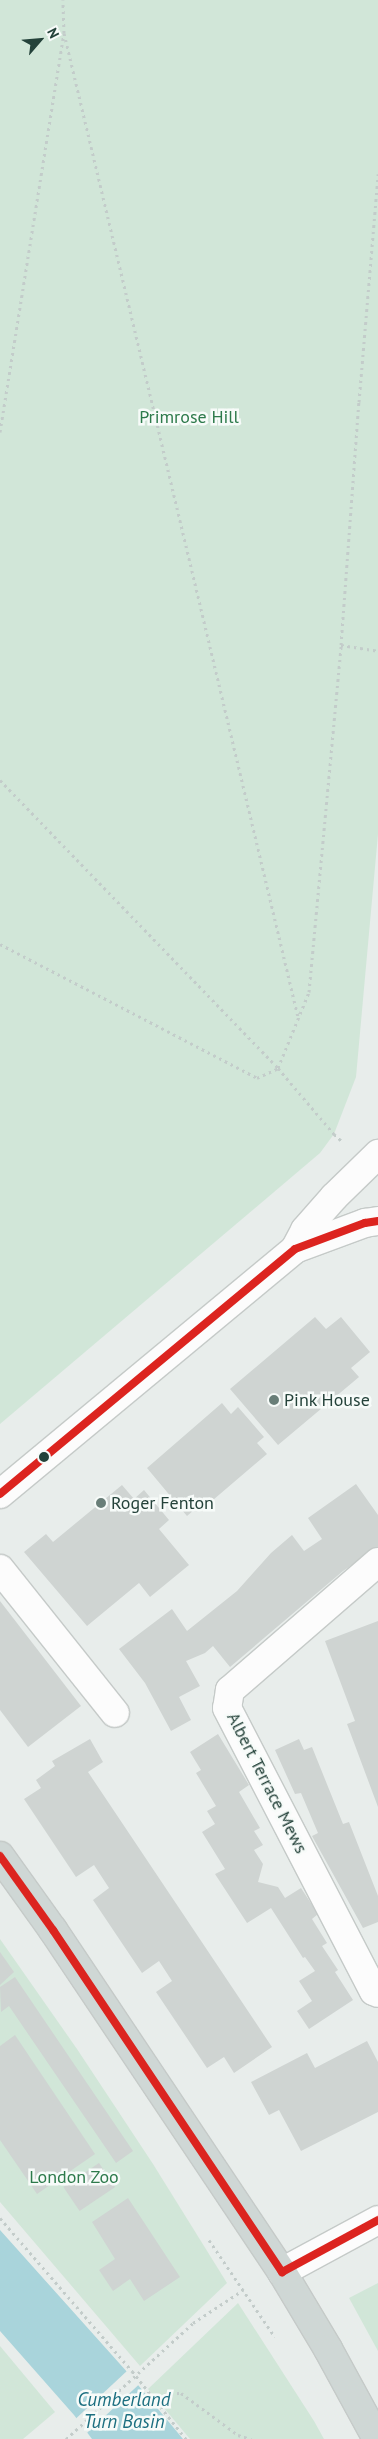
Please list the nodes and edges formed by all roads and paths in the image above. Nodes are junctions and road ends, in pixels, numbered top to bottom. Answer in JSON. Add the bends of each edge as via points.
{"nodes":[{"id":1,"x":63,"y":0,"type":"edge"},
{"id":2,"x":64,"y":33,"type":"junction"},
{"id":3,"x":378,"y":174,"type":"edge"},
{"id":4,"x":0,"y":432,"type":"edge"},
{"id":5,"x":342,"y":645,"type":"junction"},
{"id":6,"x":378,"y":650,"type":"edge"},
{"id":7,"x":0,"y":780,"type":"edge"},
{"id":8,"x":0,"y":944,"type":"edge"},
{"id":9,"x":298,"y":1018,"type":"junction"},
{"id":10,"x":278,"y":1068,"type":"junction"},
{"id":11,"x":374,"y":1158,"type":"edge"},
{"id":12,"x":378,"y":1221,"type":"edge"},
{"id":13,"x":295,"y":1249,"type":"junction"},
{"id":14,"x":0,"y":1494,"type":"edge"},
{"id":15,"x":378,"y":1562,"type":"edge"},
{"id":16,"x":0,"y":1569,"type":"edge"},
{"id":17,"x":115,"y":1712,"type":"dead end"},
{"id":18,"x":0,"y":1856,"type":"edge"},
{"id":19,"x":378,"y":1993,"type":"edge"},
{"id":20,"x":0,"y":2218,"type":"edge"},
{"id":21,"x":378,"y":2220,"type":"edge"},
{"id":22,"x":209,"y":2240,"type":"dead end"},
{"id":23,"x":282,"y":2272,"type":"junction"},
{"id":24,"x":243,"y":2290,"type":"junction"},
{"id":25,"x":275,"y":2337,"type":"dead end"},
{"id":26,"x":150,"y":2396,"type":"junction"},
{"id":27,"x":66,"y":2439,"type":"edge"},
{"id":28,"x":186,"y":2439,"type":"edge"},
{"id":29,"x":251,"y":2439,"type":"edge"},
{"id":30,"x":377,"y":2439,"type":"edge"}],
"edges":[{"from":1,"to":2,"type":"path"},
{"from":2,"to":4,"type":"path"},
{"from":2,"to":9,"type":"path"},
{"from":3,"to":5,"type":"path","via":[[358,402]]},
{"from":5,"to":6,"type":"path"},
{"from":5,"to":9,"type":"path","via":[[309,992]]},
{"from":7,"to":10,"type":"path"},
{"from":8,"to":10,"type":"path","via":[[257,1078]]},
{"from":9,"to":10,"type":"path"},
{"from":10,"to":11,"type":"path","via":[[334,1134]]},
{"from":11,"to":13,"type":"street","via":[[305,1230]]},
{"from":12,"to":13,"type":"street"},
{"from":13,"to":14,"type":"street"},
{"from":15,"to":19,"type":"street","name":"Albert Terrace Mews","via":[[230,1690],[227,1708],[374,1991]]},
{"from":16,"to":17,"type":"street"},
{"from":18,"to":23,"type":"main road","via":[[113,2018]]},
{"from":20,"to":26,"type":"path"},
{"from":21,"to":23,"type":"street"},
{"from":22,"to":24,"type":"path"},
{"from":23,"to":30,"type":"main road"},
{"from":24,"to":25,"type":"path"},
{"from":24,"to":27,"type":"path","bridge":true,"via":[[193,2323]]},
{"from":26,"to":28,"type":"path"},
{"from":26,"to":29,"type":"path","via":[[181,2393],[238,2435]]}]}
